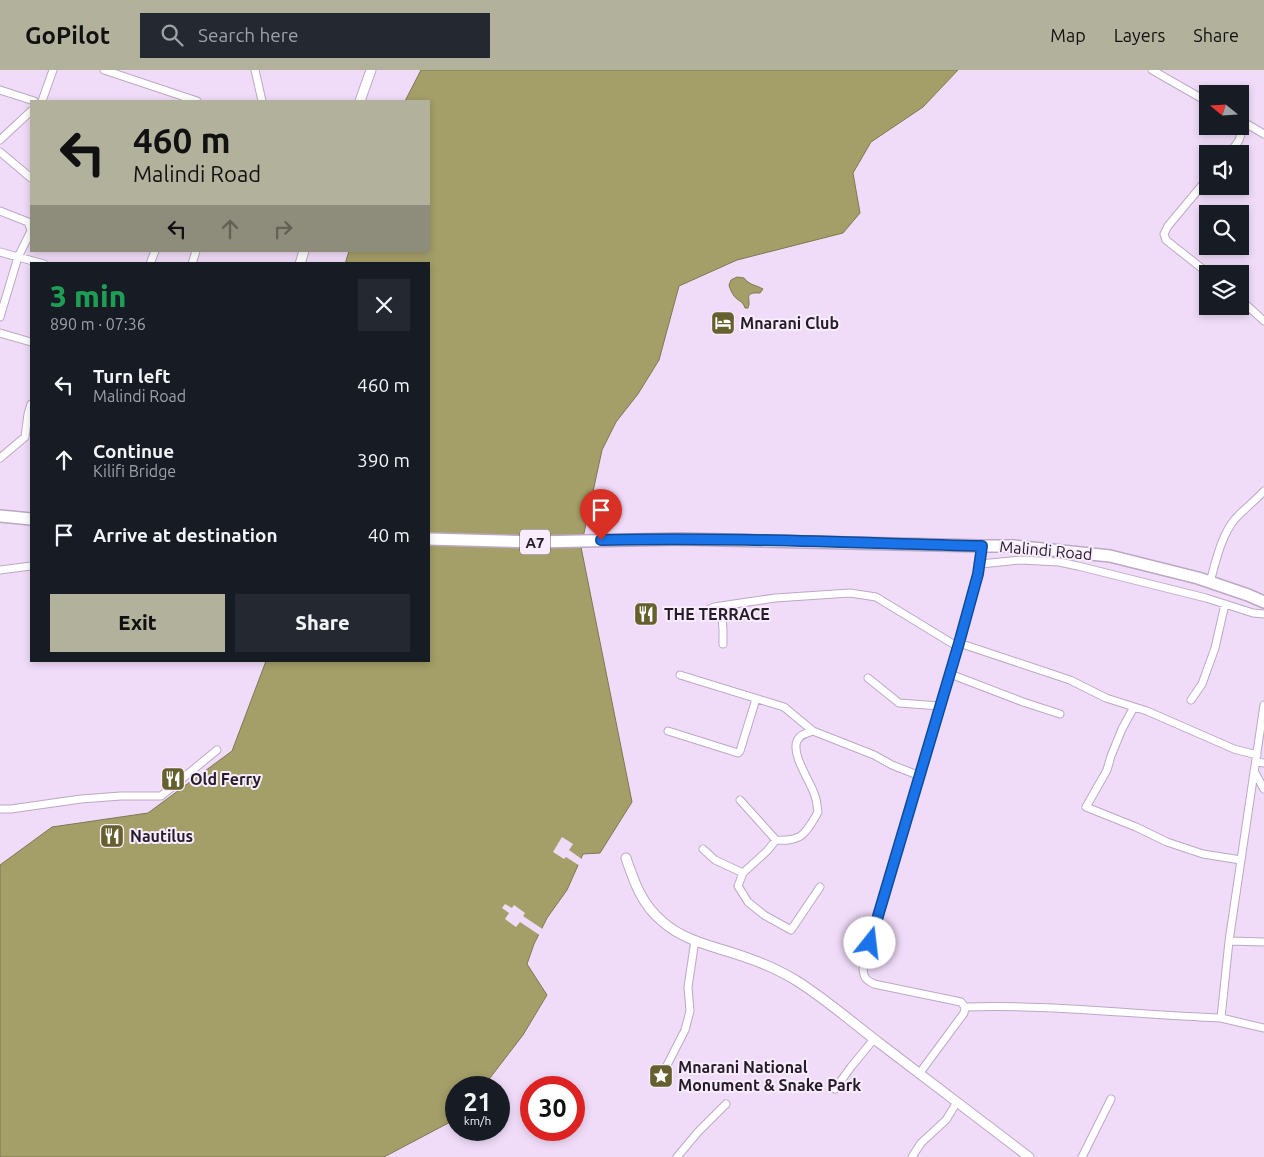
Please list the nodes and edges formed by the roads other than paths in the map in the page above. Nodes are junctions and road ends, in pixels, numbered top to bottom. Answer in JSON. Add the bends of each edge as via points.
{"nodes":[{"id":1,"x":53,"y":70,"type":"edge"},
{"id":2,"x":104,"y":70,"type":"edge"},
{"id":3,"x":255,"y":70,"type":"edge"},
{"id":4,"x":371,"y":70,"type":"edge"},
{"id":5,"x":1152,"y":70,"type":"edge"},
{"id":6,"x":0,"y":90,"type":"edge"},
{"id":7,"x":1199,"y":97,"type":"edge"},
{"id":8,"x":31,"y":100,"type":"edge"},
{"id":9,"x":42,"y":100,"type":"edge"},
{"id":10,"x":194,"y":100,"type":"edge"},
{"id":11,"x":262,"y":100,"type":"edge"},
{"id":12,"x":360,"y":100,"type":"edge"},
{"id":13,"x":30,"y":112,"type":"edge"},
{"id":14,"x":1249,"y":125,"type":"edge"},
{"id":15,"x":1264,"y":134,"type":"edge"},
{"id":16,"x":0,"y":140,"type":"edge"},
{"id":17,"x":0,"y":152,"type":"edge"},
{"id":18,"x":30,"y":177,"type":"edge"},
{"id":19,"x":1199,"y":189,"type":"edge"},
{"id":20,"x":0,"y":211,"type":"edge"},
{"id":21,"x":30,"y":227,"type":"edge"},
{"id":22,"x":30,"y":232,"type":"edge"},
{"id":23,"x":0,"y":252,"type":"edge"},
{"id":24,"x":18,"y":256,"type":"junction"},
{"id":25,"x":38,"y":262,"type":"edge"},
{"id":26,"x":1199,"y":266,"type":"edge"},
{"id":27,"x":1249,"y":307,"type":"edge"},
{"id":28,"x":0,"y":317,"type":"edge"},
{"id":29,"x":1264,"y":321,"type":"edge"},
{"id":30,"x":0,"y":333,"type":"edge"},
{"id":31,"x":30,"y":342,"type":"edge"},
{"id":32,"x":30,"y":407,"type":"edge"},
{"id":33,"x":0,"y":458,"type":"edge"},
{"id":34,"x":1262,"y":495,"type":"edge"},
{"id":35,"x":0,"y":516,"type":"edge"},
{"id":36,"x":30,"y":519,"type":"edge"},
{"id":37,"x":430,"y":539,"type":"edge"},
{"id":38,"x":982,"y":546,"type":"junction"},
{"id":39,"x":980,"y":564,"type":"junction"},
{"id":40,"x":30,"y":566,"type":"edge"},
{"id":41,"x":0,"y":570,"type":"edge"},
{"id":42,"x":1210,"y":582,"type":"junction"},
{"id":43,"x":1264,"y":602,"type":"edge"},
{"id":44,"x":1225,"y":604,"type":"junction"},
{"id":45,"x":721,"y":606,"type":"junction"},
{"id":46,"x":706,"y":611,"type":"dead end"},
{"id":47,"x":1264,"y":614,"type":"edge"},
{"id":48,"x":723,"y":644,"type":"dead end"},
{"id":49,"x":958,"y":645,"type":"junction"},
{"id":50,"x":950,"y":674,"type":"junction"},
{"id":51,"x":680,"y":675,"type":"dead end"},
{"id":52,"x":868,"y":678,"type":"dead end"},
{"id":53,"x":756,"y":699,"type":"junction"},
{"id":54,"x":1191,"y":700,"type":"dead end"},
{"id":55,"x":1264,"y":705,"type":"edge"},
{"id":56,"x":940,"y":706,"type":"junction"},
{"id":57,"x":1134,"y":707,"type":"junction"},
{"id":58,"x":1060,"y":714,"type":"dead end"},
{"id":59,"x":668,"y":731,"type":"dead end"},
{"id":60,"x":814,"y":731,"type":"junction"},
{"id":61,"x":217,"y":750,"type":"dead end"},
{"id":62,"x":1256,"y":759,"type":"junction"},
{"id":63,"x":1264,"y":763,"type":"edge"},
{"id":64,"x":1254,"y":771,"type":"junction"},
{"id":65,"x":920,"y":776,"type":"junction"},
{"id":66,"x":1264,"y":789,"type":"edge"},
{"id":67,"x":740,"y":800,"type":"dead end"},
{"id":68,"x":0,"y":809,"type":"edge"},
{"id":69,"x":776,"y":840,"type":"junction"},
{"id":70,"x":703,"y":849,"type":"dead end"},
{"id":71,"x":626,"y":858,"type":"dead end"},
{"id":72,"x":1241,"y":860,"type":"junction"},
{"id":73,"x":743,"y":873,"type":"junction"},
{"id":74,"x":820,"y":887,"type":"dead end"},
{"id":75,"x":695,"y":940,"type":"junction"},
{"id":76,"x":1229,"y":941,"type":"junction"},
{"id":77,"x":1264,"y":942,"type":"edge"},
{"id":78,"x":965,"y":1007,"type":"junction"},
{"id":79,"x":1221,"y":1018,"type":"junction"},
{"id":80,"x":1264,"y":1028,"type":"edge"},
{"id":81,"x":874,"y":1039,"type":"junction"},
{"id":82,"x":919,"y":1074,"type":"junction"},
{"id":83,"x":662,"y":1075,"type":"dead end"},
{"id":84,"x":835,"y":1089,"type":"dead end"},
{"id":85,"x":1111,"y":1099,"type":"dead end"},
{"id":86,"x":957,"y":1102,"type":"junction"},
{"id":87,"x":726,"y":1104,"type":"dead end"},
{"id":88,"x":677,"y":1157,"type":"edge"},
{"id":89,"x":912,"y":1157,"type":"edge"},
{"id":90,"x":1029,"y":1157,"type":"edge"},
{"id":91,"x":1082,"y":1157,"type":"edge"}],
"edges":[{"from":1,"to":9,"type":"street"},
{"from":2,"to":10,"type":"street"},
{"from":3,"to":11,"type":"street"},
{"from":4,"to":12,"type":"street"},
{"from":5,"to":7,"type":"street"},
{"from":6,"to":8,"type":"street"},
{"from":13,"to":16,"type":"street"},
{"from":14,"to":15,"type":"street"},
{"from":17,"to":18,"type":"street"},
{"from":19,"to":26,"type":"street","via":[[1164,234],[1166,240]]},
{"from":20,"to":21,"type":"street","via":[[28,222]]},
{"from":22,"to":24,"type":"street"},
{"from":23,"to":24,"type":"street"},
{"from":24,"to":25,"type":"street"},
{"from":24,"to":28,"type":"street"},
{"from":27,"to":29,"type":"street"},
{"from":30,"to":31,"type":"street"},
{"from":32,"to":33,"type":"street","via":[[25,437]]},
{"from":34,"to":42,"type":"street","via":[[1235,519],[1226,534]]},
{"from":35,"to":36,"type":"highway"},
{"from":37,"to":38,"type":"highway","name":"Malindi Road","number":"A7","via":[[534,542],[768,540]]},
{"from":38,"to":39,"type":"street"},
{"from":38,"to":42,"type":"highway","name":"Malindi Road","number":"A7","via":[[1110,556]]},
{"from":39,"to":44,"type":"street","via":[[1020,560],[1059,562]]},
{"from":39,"to":49,"type":"street"},
{"from":40,"to":41,"type":"street"},
{"from":42,"to":43,"type":"highway","name":"Malindi Road","number":"A7"},
{"from":44,"to":47,"type":"street"},
{"from":44,"to":54,"type":"street","via":[[1216,648],[1202,684]]},
{"from":45,"to":46,"type":"street"},
{"from":45,"to":48,"type":"street"},
{"from":45,"to":49,"type":"street","via":[[775,598],[850,593],[876,597]]},
{"from":49,"to":50,"type":"street"},
{"from":49,"to":57,"type":"street","via":[[1070,680],[1106,698]]},
{"from":50,"to":56,"type":"street"},
{"from":50,"to":58,"type":"street"},
{"from":51,"to":53,"type":"street"},
{"from":52,"to":56,"type":"street","via":[[898,704]]},
{"from":53,"to":59,"type":"street","via":[[738,753]]},
{"from":53,"to":60,"type":"street","via":[[784,707]]},
{"from":55,"to":62,"type":"street"},
{"from":56,"to":65,"type":"street"},
{"from":57,"to":62,"type":"street"},
{"from":57,"to":72,"type":"street","via":[[1107,770],[1086,807],[1167,842],[1203,854]]},
{"from":60,"to":65,"type":"street"},
{"from":60,"to":69,"type":"street","via":[[801,735],[796,746],[798,759],[816,797],[818,812],[804,834]]},
{"from":61,"to":68,"type":"street","via":[[161,796],[81,799]]},
{"from":62,"to":63,"type":"street"},
{"from":62,"to":64,"type":"street"},
{"from":64,"to":66,"type":"street"},
{"from":64,"to":72,"type":"street"},
{"from":65,"to":78,"type":"street","via":[[863,969],[864,976],[874,984],[961,1002]]},
{"from":67,"to":69,"type":"street"},
{"from":69,"to":73,"type":"street"},
{"from":70,"to":73,"type":"street","via":[[715,860]]},
{"from":71,"to":75,"type":"street","via":[[635,886],[654,915],[675,931]]},
{"from":72,"to":76,"type":"street"},
{"from":73,"to":74,"type":"street","via":[[738,886],[748,902],[791,930]]},
{"from":75,"to":81,"type":"street","via":[[758,962],[796,981]]},
{"from":75,"to":83,"type":"street","via":[[688,987],[690,1010],[685,1030]]},
{"from":76,"to":77,"type":"street"},
{"from":76,"to":79,"type":"street"},
{"from":78,"to":79,"type":"street","via":[[1024,1006]]},
{"from":78,"to":82,"type":"street","via":[[964,1013]]},
{"from":79,"to":80,"type":"street"},
{"from":81,"to":82,"type":"street"},
{"from":81,"to":84,"type":"street"},
{"from":82,"to":86,"type":"street"},
{"from":85,"to":91,"type":"street"},
{"from":86,"to":89,"type":"street","via":[[946,1120],[921,1143]]},
{"from":86,"to":90,"type":"street"},
{"from":87,"to":88,"type":"street"}]}
